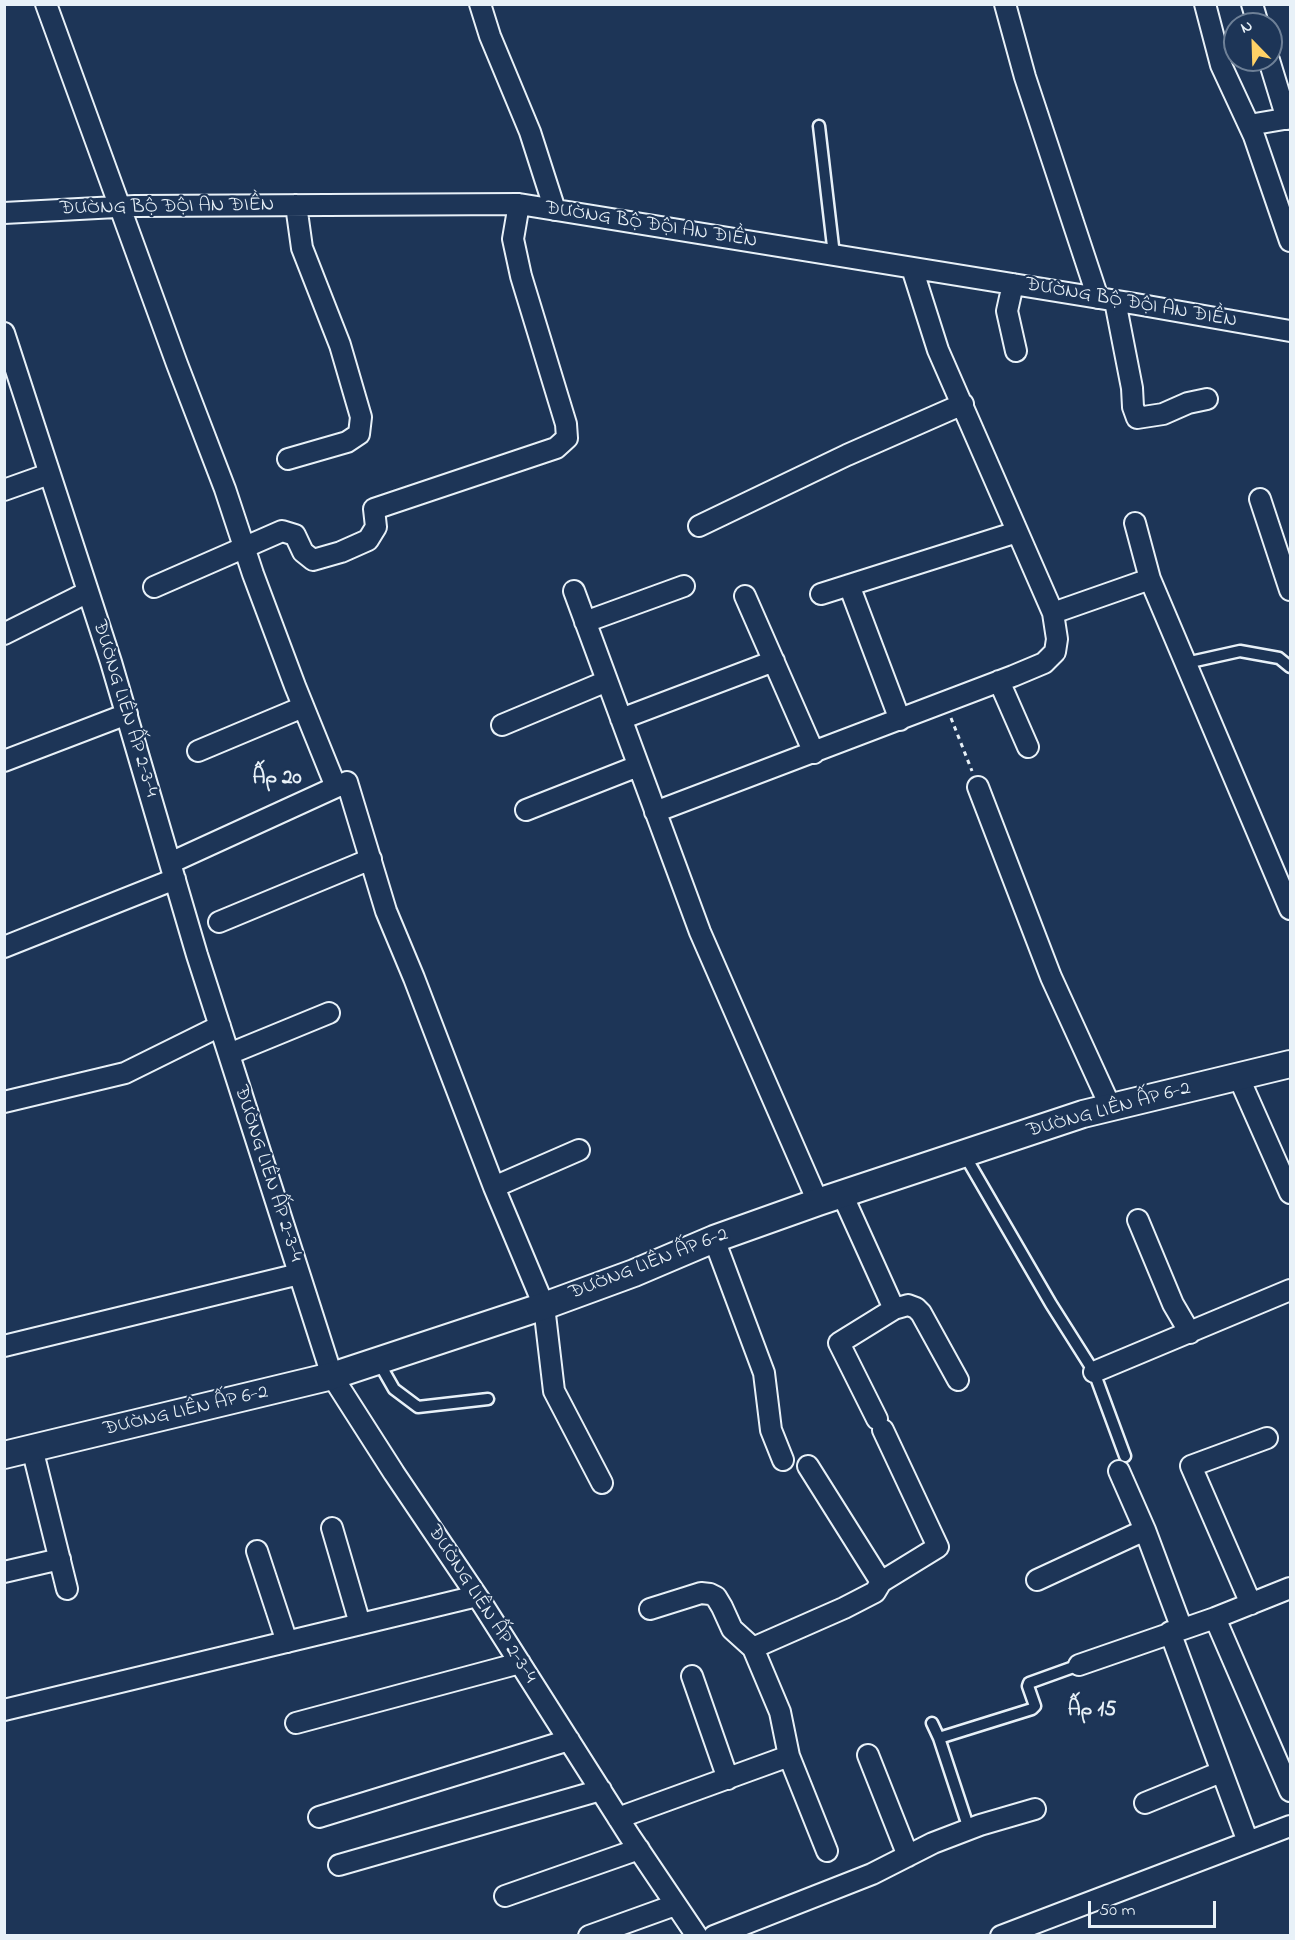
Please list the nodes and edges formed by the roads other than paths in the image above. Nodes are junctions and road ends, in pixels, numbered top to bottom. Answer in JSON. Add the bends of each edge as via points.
{"nodes":[{"id":1,"x":46,"y":4,"type":"edge"},
{"id":2,"x":480,"y":4,"type":"edge"},
{"id":3,"x":1005,"y":4,"type":"edge"},
{"id":4,"x":1205,"y":4,"type":"edge"},
{"id":5,"x":1273,"y":72,"type":"edge"},
{"id":6,"x":1289,"y":118,"type":"edge"},
{"id":7,"x":1249,"y":125,"type":"junction"},
{"id":8,"x":819,"y":126,"type":"dead end"},
{"id":9,"x":519,"y":204,"type":"junction"},
{"id":10,"x":296,"y":205,"type":"junction"},
{"id":11,"x":120,"y":207,"type":"junction"},
{"id":12,"x":555,"y":210,"type":"junction"},
{"id":13,"x":4,"y":213,"type":"edge"},
{"id":14,"x":1290,"y":241,"type":"edge"},
{"id":15,"x":834,"y":255,"type":"junction"},
{"id":16,"x":912,"y":268,"type":"junction"},
{"id":17,"x":1013,"y":284,"type":"junction"},
{"id":18,"x":1107,"y":299,"type":"junction"},
{"id":19,"x":1290,"y":331,"type":"edge"},
{"id":20,"x":4,"y":333,"type":"edge"},
{"id":21,"x":1016,"y":351,"type":"dead end"},
{"id":22,"x":1207,"y":399,"type":"dead end"},
{"id":23,"x":963,"y":404,"type":"junction"},
{"id":24,"x":288,"y":459,"type":"dead end"},
{"id":25,"x":50,"y":474,"type":"junction"},
{"id":26,"x":4,"y":490,"type":"edge"},
{"id":27,"x":1260,"y":499,"type":"dead end"},
{"id":28,"x":1136,"y":524,"type":"dead end"},
{"id":29,"x":699,"y":526,"type":"dead end"},
{"id":30,"x":1017,"y":532,"type":"junction"},
{"id":31,"x":245,"y":549,"type":"junction"},
{"id":32,"x":1150,"y":579,"type":"junction"},
{"id":33,"x":849,"y":585,"type":"junction"},
{"id":34,"x":684,"y":586,"type":"dead end"},
{"id":35,"x":154,"y":587,"type":"dead end"},
{"id":36,"x":574,"y":591,"type":"dead end"},
{"id":37,"x":1290,"y":591,"type":"edge"},
{"id":38,"x":88,"y":592,"type":"junction"},
{"id":39,"x":821,"y":594,"type":"dead end"},
{"id":40,"x":745,"y":596,"type":"dead end"},
{"id":41,"x":1053,"y":613,"type":"junction"},
{"id":42,"x":585,"y":622,"type":"junction"},
{"id":43,"x":4,"y":634,"type":"edge"},
{"id":44,"x":774,"y":661,"type":"junction"},
{"id":45,"x":1186,"y":663,"type":"junction"},
{"id":46,"x":1290,"y":667,"type":"edge"},
{"id":47,"x":607,"y":681,"type":"junction"},
{"id":48,"x":999,"y":681,"type":"junction"},
{"id":49,"x":303,"y":706,"type":"junction"},
{"id":50,"x":127,"y":714,"type":"junction"},
{"id":51,"x":621,"y":719,"type":"junction"},
{"id":52,"x":900,"y":720,"type":"junction"},
{"id":53,"x":502,"y":725,"type":"dead end"},
{"id":54,"x":1028,"y":747,"type":"dead end"},
{"id":55,"x":198,"y":751,"type":"dead end"},
{"id":56,"x":814,"y":753,"type":"junction"},
{"id":57,"x":4,"y":761,"type":"edge"},
{"id":58,"x":638,"y":766,"type":"junction"},
{"id":59,"x":978,"y":787,"type":"road end"},
{"id":60,"x":336,"y":788,"type":"junction"},
{"id":61,"x":526,"y":810,"type":"dead end"},
{"id":62,"x":655,"y":812,"type":"junction"},
{"id":63,"x":371,"y":859,"type":"junction"},
{"id":64,"x":173,"y":871,"type":"junction"},
{"id":65,"x":1290,"y":909,"type":"edge"},
{"id":66,"x":219,"y":922,"type":"dead end"},
{"id":67,"x":4,"y":947,"type":"edge"},
{"id":68,"x":329,"y":1013,"type":"dead end"},
{"id":69,"x":220,"y":1026,"type":"junction"},
{"id":70,"x":229,"y":1054,"type":"junction"},
{"id":71,"x":1290,"y":1064,"type":"edge"},
{"id":72,"x":1239,"y":1078,"type":"junction"},
{"id":73,"x":4,"y":1102,"type":"edge"},
{"id":74,"x":1111,"y":1108,"type":"junction"},
{"id":75,"x":579,"y":1150,"type":"dead end"},
{"id":76,"x":963,"y":1154,"type":"junction"},
{"id":77,"x":494,"y":1187,"type":"junction"},
{"id":78,"x":1290,"y":1193,"type":"edge"},
{"id":79,"x":842,"y":1194,"type":"junction"},
{"id":80,"x":818,"y":1202,"type":"junction"},
{"id":81,"x":1138,"y":1220,"type":"dead end"},
{"id":82,"x":714,"y":1239,"type":"junction"},
{"id":83,"x":299,"y":1274,"type":"junction"},
{"id":84,"x":1290,"y":1290,"type":"edge"},
{"id":85,"x":544,"y":1306,"type":"junction"},
{"id":86,"x":894,"y":1309,"type":"junction"},
{"id":87,"x":1190,"y":1333,"type":"junction"},
{"id":88,"x":4,"y":1346,"type":"edge"},
{"id":89,"x":378,"y":1360,"type":"junction"},
{"id":90,"x":1094,"y":1372,"type":"junction"},
{"id":91,"x":332,"y":1376,"type":"junction"},
{"id":92,"x":958,"y":1380,"type":"dead end"},
{"id":93,"x":488,"y":1399,"type":"dead end"},
{"id":94,"x":1267,"y":1438,"type":"dead end"},
{"id":95,"x":32,"y":1449,"type":"junction"},
{"id":96,"x":4,"y":1455,"type":"edge"},
{"id":97,"x":783,"y":1460,"type":"dead end"},
{"id":98,"x":1122,"y":1464,"type":"joint"},
{"id":99,"x":808,"y":1466,"type":"dead end"},
{"id":100,"x":602,"y":1483,"type":"dead end"},
{"id":101,"x":332,"y":1528,"type":"dead end"},
{"id":102,"x":1144,"y":1530,"type":"junction"},
{"id":103,"x":257,"y":1551,"type":"dead end"},
{"id":104,"x":60,"y":1559,"type":"junction"},
{"id":105,"x":4,"y":1572,"type":"edge"},
{"id":106,"x":1037,"y":1580,"type":"dead end"},
{"id":107,"x":881,"y":1582,"type":"junction"},
{"id":108,"x":1290,"y":1588,"type":"edge"},
{"id":109,"x":67,"y":1589,"type":"dead end"},
{"id":110,"x":477,"y":1596,"type":"junction"},
{"id":111,"x":1251,"y":1604,"type":"junction"},
{"id":112,"x":650,"y":1609,"type":"dead end"},
{"id":113,"x":1215,"y":1618,"type":"junction"},
{"id":114,"x":360,"y":1624,"type":"junction"},
{"id":115,"x":1176,"y":1631,"type":"junction"},
{"id":116,"x":286,"y":1642,"type":"junction"},
{"id":117,"x":753,"y":1648,"type":"junction"},
{"id":118,"x":520,"y":1663,"type":"junction"},
{"id":119,"x":1079,"y":1665,"type":"joint"},
{"id":120,"x":692,"y":1676,"type":"dead end"},
{"id":121,"x":4,"y":1710,"type":"edge"},
{"id":122,"x":296,"y":1723,"type":"dead end"},
{"id":123,"x":932,"y":1723,"type":"dead end"},
{"id":124,"x":939,"y":1738,"type":"junction"},
{"id":125,"x":569,"y":1740,"type":"junction"},
{"id":126,"x":868,"y":1755,"type":"dead end"},
{"id":127,"x":789,"y":1756,"type":"junction"},
{"id":128,"x":1221,"y":1772,"type":"junction"},
{"id":129,"x":728,"y":1779,"type":"junction"},
{"id":130,"x":601,"y":1790,"type":"junction"},
{"id":131,"x":1290,"y":1791,"type":"edge"},
{"id":132,"x":1145,"y":1803,"type":"dead end"},
{"id":133,"x":1035,"y":1809,"type":"dead end"},
{"id":134,"x":319,"y":1817,"type":"dead end"},
{"id":135,"x":618,"y":1818,"type":"junction"},
{"id":136,"x":1290,"y":1826,"type":"edge"},
{"id":137,"x":969,"y":1829,"type":"junction"},
{"id":138,"x":1248,"y":1842,"type":"junction"},
{"id":139,"x":639,"y":1849,"type":"junction"},
{"id":140,"x":827,"y":1851,"type":"dead end"},
{"id":141,"x":908,"y":1856,"type":"junction"},
{"id":142,"x":339,"y":1865,"type":"dead end"},
{"id":143,"x":505,"y":1896,"type":"dead end"},
{"id":144,"x":675,"y":1905,"type":"junction"},
{"id":145,"x":589,"y":1935,"type":"edge"},
{"id":146,"x":697,"y":1935,"type":"edge"},
{"id":147,"x":714,"y":1935,"type":"edge"},
{"id":148,"x":1001,"y":1935,"type":"edge"}],
"edges":[{"from":1,"to":11,"type":"street"},
{"from":2,"to":12,"type":"street","via":[[531,132]]},
{"from":3,"to":18,"type":"street","via":[[1024,77]]},
{"from":4,"to":7,"type":"street","via":[[1221,64]]},
{"from":5,"to":6,"type":"street"},
{"from":6,"to":7,"type":"street"},
{"from":7,"to":14,"type":"street"},
{"from":8,"to":15,"type":"lane"},
{"from":9,"to":10,"type":"street","name":"ĐƯỜNG BỘ ĐỘI AN ĐIỀN"},
{"from":9,"to":12,"type":"street","name":"ĐƯỜNG BỘ ĐỘI AN ĐIỀN"},
{"from":9,"to":31,"type":"street","via":[[513,239],[567,438],[556,448],[374,509],[376,527],[368,540],[341,552],[313,561],[303,552],[295,535],[282,531]]},
{"from":10,"to":11,"type":"street","name":"ĐƯỜNG BỘ ĐỘI AN ĐIỀN"},
{"from":10,"to":24,"type":"street","via":[[302,248],[340,345],[361,417],[359,434],[347,441]]},
{"from":11,"to":13,"type":"street","name":"ĐƯỜNG BỘ ĐỘI AN ĐIỀN"},
{"from":11,"to":31,"type":"street"},
{"from":12,"to":15,"type":"street","name":"ĐƯỜNG BỘ ĐỘI AN ĐIỀN"},
{"from":15,"to":16,"type":"street","name":"ĐƯỜNG BỘ ĐỘI AN ĐIỀN"},
{"from":16,"to":17,"type":"street","name":"ĐƯỜNG BỘ ĐỘI AN ĐIỀN"},
{"from":16,"to":23,"type":"street","via":[[938,350]]},
{"from":17,"to":18,"type":"street","name":"ĐƯỜNG BỘ ĐỘI AN ĐIỀN"},
{"from":17,"to":21,"type":"street","via":[[1007,311]]},
{"from":18,"to":19,"type":"street","name":"ĐƯỜNG BỘ ĐỘI AN ĐIỀN"},
{"from":18,"to":22,"type":"street","via":[[1137,418]]},
{"from":20,"to":25,"type":"street","name":"ĐƯỜNG LIÊN ẤP 2-3-4"},
{"from":23,"to":29,"type":"street"},
{"from":23,"to":30,"type":"street"},
{"from":25,"to":26,"type":"street"},
{"from":25,"to":38,"type":"street","name":"ĐƯỜNG LIÊN ẤP 2-3-4"},
{"from":27,"to":37,"type":"street"},
{"from":28,"to":32,"type":"street"},
{"from":30,"to":33,"type":"street"},
{"from":30,"to":41,"type":"street"},
{"from":31,"to":35,"type":"street"},
{"from":31,"to":49,"type":"street"},
{"from":32,"to":41,"type":"street"},
{"from":32,"to":45,"type":"street"},
{"from":33,"to":39,"type":"street"},
{"from":33,"to":52,"type":"street"},
{"from":34,"to":42,"type":"street"},
{"from":36,"to":42,"type":"street"},
{"from":38,"to":43,"type":"street"},
{"from":38,"to":50,"type":"street","name":"ĐƯỜNG LIÊN ẤP 2-3-4"},
{"from":40,"to":44,"type":"street"},
{"from":41,"to":48,"type":"street","via":[[1055,652],[1044,663]]},
{"from":42,"to":47,"type":"street"},
{"from":44,"to":51,"type":"street"},
{"from":44,"to":56,"type":"street"},
{"from":45,"to":46,"type":"lane","via":[[1240,651],[1279,658]]},
{"from":45,"to":65,"type":"street"},
{"from":47,"to":51,"type":"street"},
{"from":47,"to":53,"type":"street"},
{"from":48,"to":52,"type":"street"},
{"from":48,"to":54,"type":"street"},
{"from":49,"to":55,"type":"street"},
{"from":49,"to":60,"type":"street"},
{"from":50,"to":57,"type":"street"},
{"from":50,"to":64,"type":"street","name":"ĐƯỜNG LIÊN ẤP 2-3-4"},
{"from":51,"to":58,"type":"street"},
{"from":52,"to":56,"type":"street"},
{"from":56,"to":62,"type":"street"},
{"from":58,"to":61,"type":"street"},
{"from":58,"to":62,"type":"street"},
{"from":59,"to":74,"type":"street","via":[[1051,977]]},
{"from":60,"to":63,"type":"street","via":[[347,782]]},
{"from":60,"to":64,"type":"street"},
{"from":62,"to":80,"type":"street","via":[[700,932]]},
{"from":63,"to":66,"type":"street"},
{"from":63,"to":77,"type":"street","via":[[386,911]]},
{"from":64,"to":67,"type":"street"},
{"from":64,"to":69,"type":"street","name":"ĐƯỜNG LIÊN ẤP 2-3-4"},
{"from":68,"to":70,"type":"street"},
{"from":69,"to":70,"type":"street","name":"ĐƯỜNG LIÊN ẤP 2-3-4"},
{"from":69,"to":73,"type":"street","via":[[125,1073]]},
{"from":70,"to":83,"type":"street","name":"ĐƯỜNG LIÊN ẤP 2-3-4"},
{"from":71,"to":72,"type":"street","name":"ĐƯỜNG LIÊN ẤP 6-2"},
{"from":72,"to":74,"type":"street","name":"ĐƯỜNG LIÊN ẤP 6-2"},
{"from":72,"to":78,"type":"street"},
{"from":74,"to":76,"type":"street","name":"ĐƯỜNG LIÊN ẤP 6-2"},
{"from":75,"to":77,"type":"street"},
{"from":76,"to":79,"type":"street","name":"ĐƯỜNG LIÊN ẤP 6-2"},
{"from":76,"to":90,"type":"lane"},
{"from":77,"to":85,"type":"street"},
{"from":79,"to":80,"type":"street","name":"ĐƯỜNG LIÊN ẤP 6-2"},
{"from":79,"to":86,"type":"street"},
{"from":80,"to":82,"type":"street","name":"ĐƯỜNG LIÊN ẤP 6-2"},
{"from":81,"to":87,"type":"street","via":[[1173,1304]]},
{"from":82,"to":85,"type":"street","name":"ĐƯỜNG LIÊN ẤP 6-2"},
{"from":82,"to":97,"type":"street","via":[[764,1373],[771,1431]]},
{"from":83,"to":88,"type":"street"},
{"from":83,"to":91,"type":"street","name":"ĐƯỜNG LIÊN ẤP 2-3-4"},
{"from":84,"to":87,"type":"street"},
{"from":85,"to":89,"type":"street","name":"ĐƯỜNG LIÊN ẤP 6-2"},
{"from":85,"to":100,"type":"street","via":[[554,1391]]},
{"from":86,"to":92,"type":"street","via":[[909,1305],[921,1313]]},
{"from":86,"to":107,"type":"street","via":[[840,1343],[938,1547]]},
{"from":87,"to":90,"type":"street"},
{"from":89,"to":91,"type":"street","name":"ĐƯỜNG LIÊN ẤP 6-2"},
{"from":89,"to":93,"type":"lane","via":[[394,1389],[418,1407]]},
{"from":90,"to":98,"type":"lane"},
{"from":91,"to":95,"type":"street","name":"ĐƯỜNG LIÊN ẤP 6-2"},
{"from":91,"to":110,"type":"street","name":"ĐƯỜNG LIÊN ẤP 2-3-4"},
{"from":94,"to":111,"type":"street","via":[[1191,1466]]},
{"from":95,"to":96,"type":"street","name":"ĐƯỜNG LIÊN ẤP 6-2"},
{"from":95,"to":104,"type":"street"},
{"from":98,"to":102,"type":"street"},
{"from":99,"to":107,"type":"street"},
{"from":101,"to":114,"type":"street"},
{"from":102,"to":106,"type":"street"},
{"from":102,"to":115,"type":"street"},
{"from":103,"to":116,"type":"street"},
{"from":104,"to":105,"type":"street"},
{"from":104,"to":109,"type":"street"},
{"from":107,"to":117,"type":"street","via":[[875,1592],[844,1608]]},
{"from":108,"to":111,"type":"street"},
{"from":110,"to":114,"type":"street"},
{"from":110,"to":118,"type":"street","name":"ĐƯỜNG LIÊN ẤP 2-3-4"},
{"from":111,"to":113,"type":"street"},
{"from":112,"to":117,"type":"street","via":[[701,1593],[710,1594],[716,1597],[732,1629]]},
{"from":113,"to":115,"type":"street"},
{"from":113,"to":131,"type":"street"},
{"from":114,"to":116,"type":"street"},
{"from":115,"to":119,"type":"street"},
{"from":115,"to":128,"type":"street"},
{"from":116,"to":121,"type":"street"},
{"from":117,"to":127,"type":"street","via":[[780,1712]]},
{"from":118,"to":122,"type":"street"},
{"from":118,"to":125,"type":"street","name":"ĐƯỜNG LIÊN ẤP 2-3-4"},
{"from":119,"to":124,"type":"lane","via":[[1029,1683],[1035,1706],[1032,1709]]},
{"from":120,"to":129,"type":"street"},
{"from":123,"to":124,"type":"lane"},
{"from":124,"to":137,"type":"lane"},
{"from":125,"to":130,"type":"street","name":"ĐƯỜNG LIÊN ẤP 2-3-4"},
{"from":125,"to":134,"type":"street"},
{"from":126,"to":141,"type":"street"},
{"from":127,"to":129,"type":"street"},
{"from":127,"to":140,"type":"street"},
{"from":128,"to":132,"type":"street"},
{"from":128,"to":138,"type":"street"},
{"from":129,"to":135,"type":"street"},
{"from":130,"to":135,"type":"street","name":"ĐƯỜNG LIÊN ẤP 2-3-4"},
{"from":130,"to":142,"type":"street"},
{"from":133,"to":137,"type":"street"},
{"from":135,"to":139,"type":"street","name":"ĐƯỜNG LIÊN ẤP 2-3-4"},
{"from":136,"to":138,"type":"street"},
{"from":137,"to":141,"type":"street"},
{"from":138,"to":148,"type":"street"},
{"from":139,"to":143,"type":"street"},
{"from":139,"to":144,"type":"street","name":"ĐƯỜNG LIÊN ẤP 2-3-4"},
{"from":141,"to":147,"type":"street","via":[[872,1874]]},
{"from":144,"to":145,"type":"street"},
{"from":144,"to":146,"type":"street","name":"ĐƯỜNG LIÊN ẤP 2-3-4"}]}
